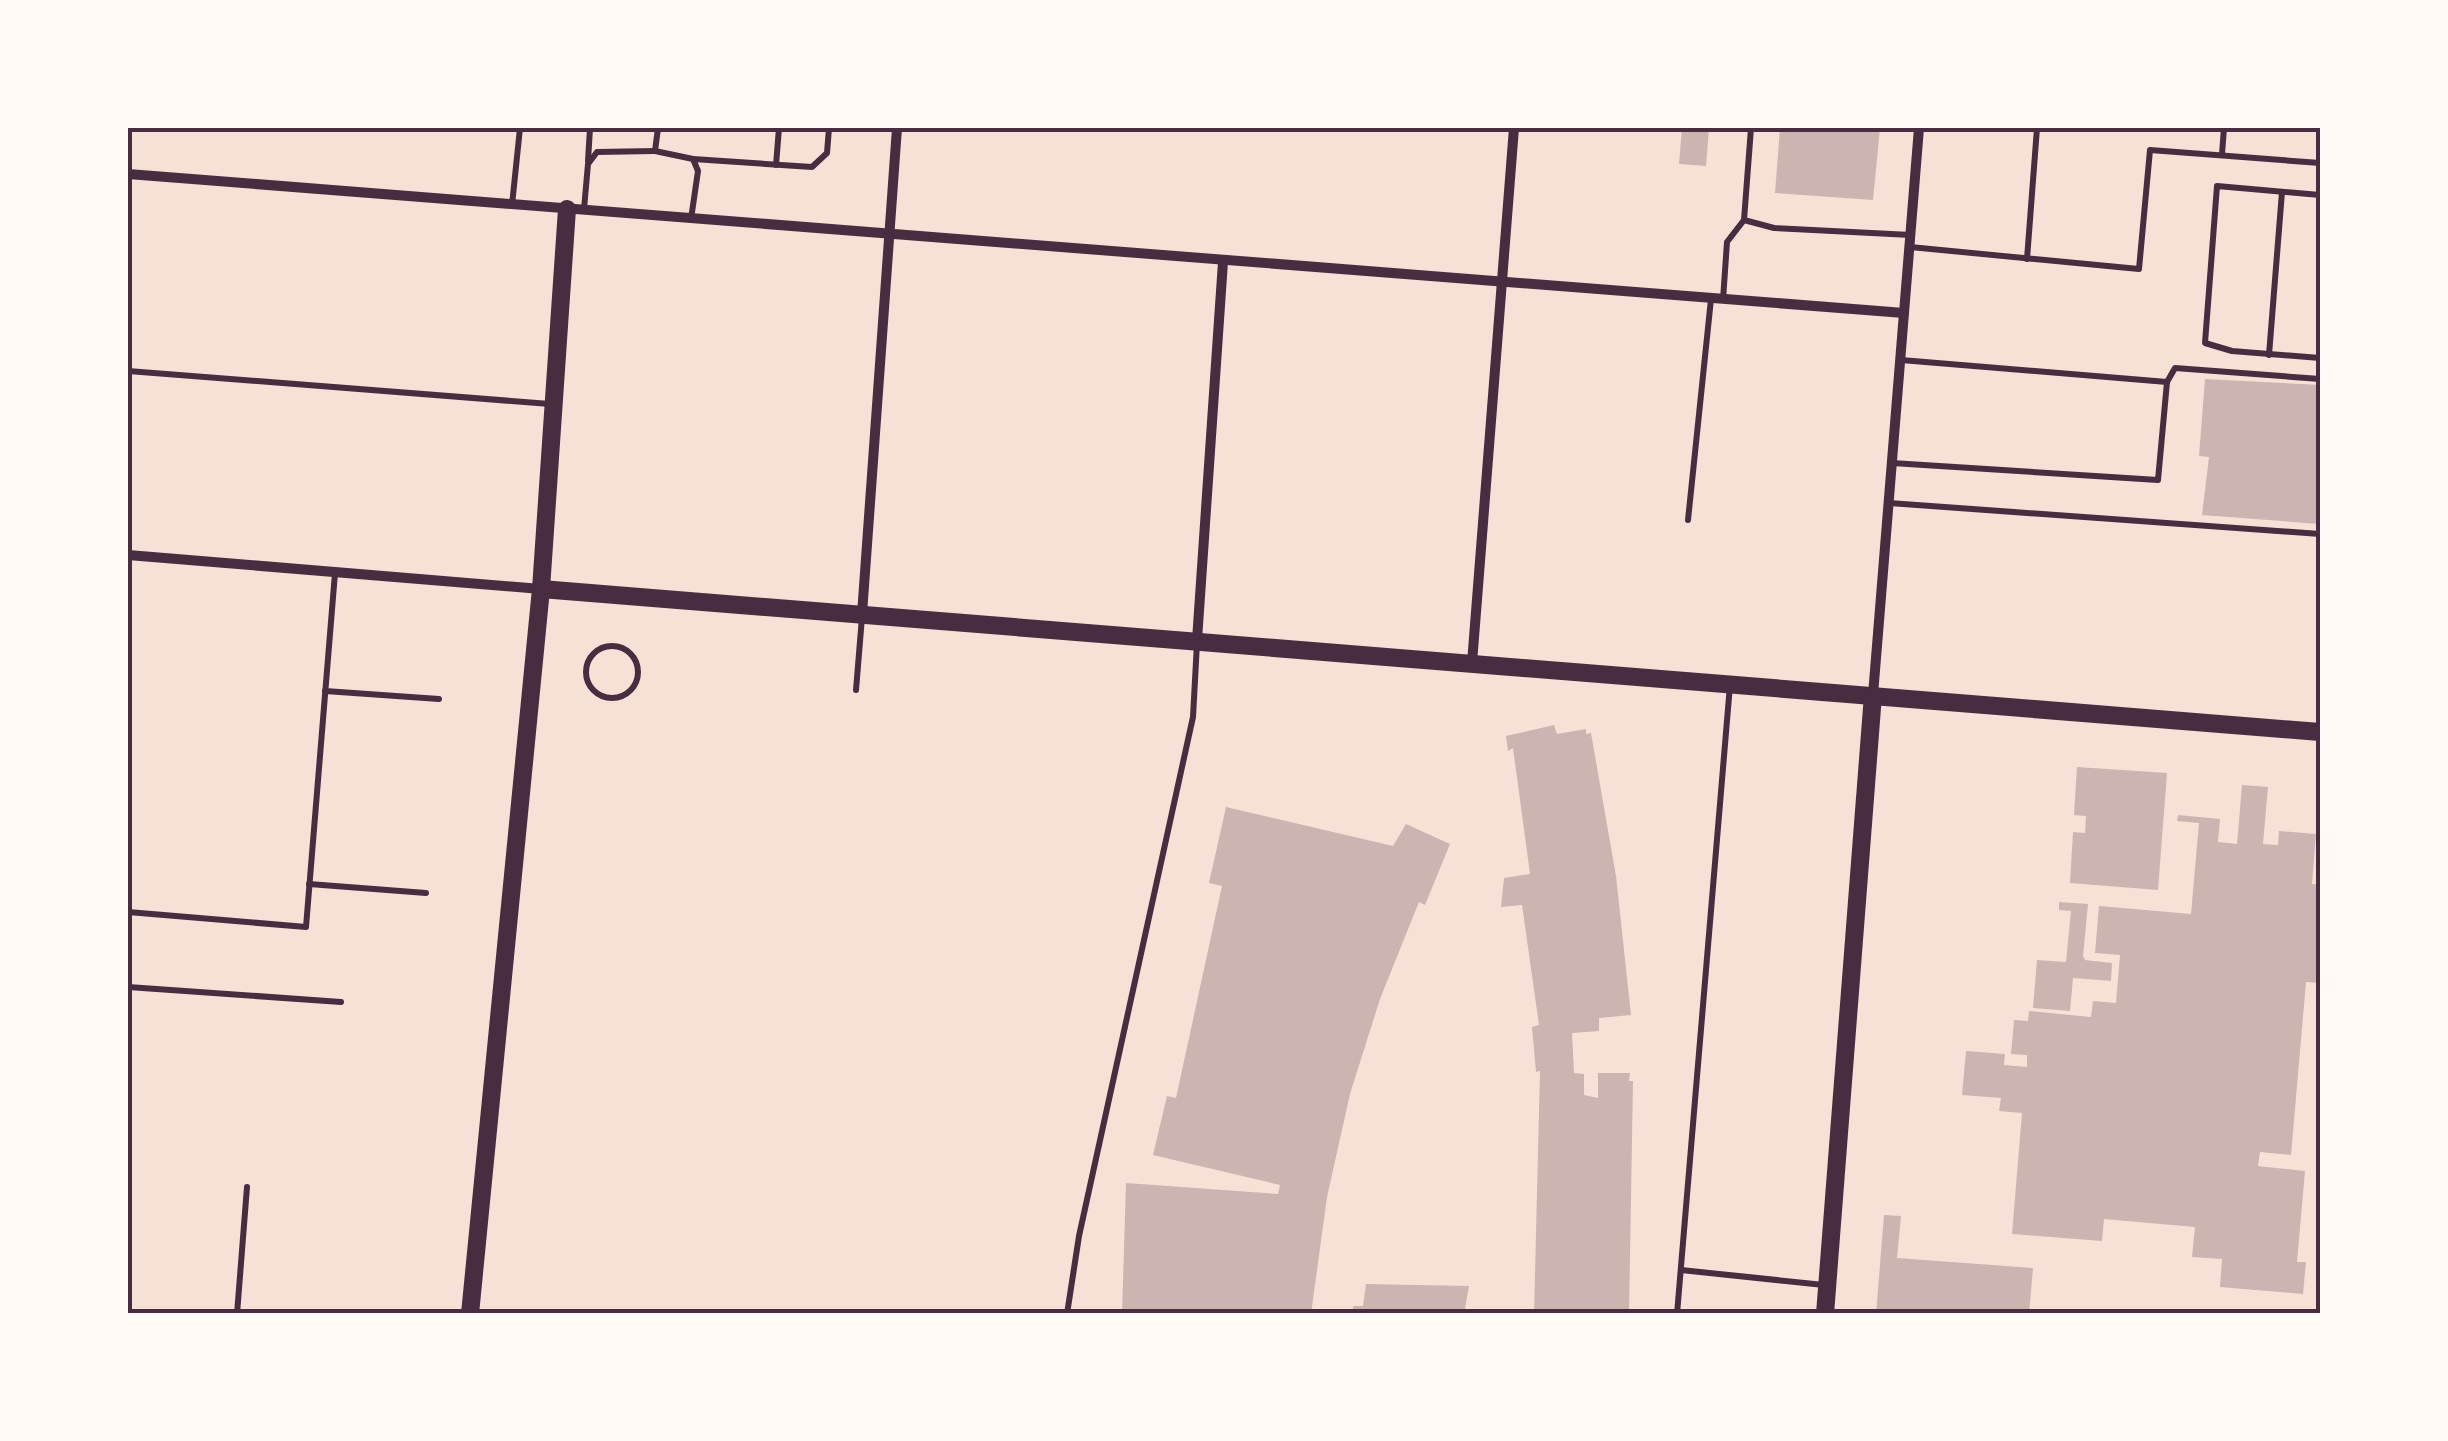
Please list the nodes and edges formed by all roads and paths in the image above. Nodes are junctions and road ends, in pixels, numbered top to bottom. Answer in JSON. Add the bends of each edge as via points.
{"nodes":[{"id":1,"x":520,"y":128,"type":"edge"},
{"id":2,"x":590,"y":128,"type":"edge"},
{"id":3,"x":658,"y":128,"type":"edge"},
{"id":4,"x":779,"y":128,"type":"edge"},
{"id":5,"x":829,"y":128,"type":"edge"},
{"id":6,"x":897,"y":128,"type":"edge"},
{"id":7,"x":1514,"y":128,"type":"edge"},
{"id":8,"x":1750,"y":128,"type":"edge"},
{"id":9,"x":1919,"y":128,"type":"edge"},
{"id":10,"x":2037,"y":128,"type":"edge"},
{"id":11,"x":2224,"y":128,"type":"edge"},
{"id":12,"x":656,"y":152,"type":"junction"},
{"id":13,"x":2222,"y":154,"type":"junction"},
{"id":14,"x":693,"y":160,"type":"junction"},
{"id":15,"x":2320,"y":163,"type":"edge"},
{"id":16,"x":588,"y":164,"type":"junction"},
{"id":17,"x":776,"y":164,"type":"junction"},
{"id":18,"x":128,"y":174,"type":"edge"},
{"id":19,"x":2282,"y":192,"type":"junction"},
{"id":20,"x":2320,"y":195,"type":"edge"},
{"id":21,"x":512,"y":205,"type":"junction"},
{"id":22,"x":575,"y":210,"type":"junction"},
{"id":23,"x":691,"y":219,"type":"junction"},
{"id":24,"x":1744,"y":220,"type":"junction"},
{"id":25,"x":1911,"y":234,"type":"junction"},
{"id":26,"x":892,"y":235,"type":"junction"},
{"id":27,"x":1910,"y":248,"type":"junction"},
{"id":28,"x":2026,"y":258,"type":"junction"},
{"id":29,"x":1223,"y":262,"type":"junction"},
{"id":30,"x":1500,"y":284,"type":"junction"},
{"id":31,"x":1717,"y":300,"type":"junction"},
{"id":32,"x":1904,"y":314,"type":"junction"},
{"id":33,"x":2269,"y":354,"type":"junction"},
{"id":34,"x":2320,"y":358,"type":"edge"},
{"id":35,"x":1901,"y":360,"type":"junction"},
{"id":36,"x":128,"y":371,"type":"edge"},
{"id":37,"x":2320,"y":379,"type":"edge"},
{"id":38,"x":2166,"y":382,"type":"junction"},
{"id":39,"x":554,"y":405,"type":"junction"},
{"id":40,"x":1892,"y":463,"type":"junction"},
{"id":41,"x":1889,"y":503,"type":"junction"},
{"id":42,"x":1688,"y":520,"type":"dead end"},
{"id":43,"x":2320,"y":534,"type":"edge"},
{"id":44,"x":128,"y":555,"type":"edge"},
{"id":45,"x":336,"y":572,"type":"junction"},
{"id":46,"x":541,"y":588,"type":"junction"},
{"id":47,"x":862,"y":614,"type":"junction"},
{"id":48,"x":1197,"y":640,"type":"junction"},
{"id":49,"x":1472,"y":663,"type":"junction"},
{"id":50,"x":1730,"y":684,"type":"junction"},
{"id":51,"x":590,"y":685,"type":"joint"},
{"id":52,"x":325,"y":690,"type":"junction"},
{"id":53,"x":856,"y":690,"type":"dead end"},
{"id":54,"x":1873,"y":696,"type":"junction"},
{"id":55,"x":438,"y":699,"type":"dead end"},
{"id":56,"x":2320,"y":732,"type":"edge"},
{"id":57,"x":309,"y":884,"type":"junction"},
{"id":58,"x":426,"y":894,"type":"dead end"},
{"id":59,"x":128,"y":912,"type":"edge"},
{"id":60,"x":128,"y":986,"type":"edge"},
{"id":61,"x":341,"y":1002,"type":"dead end"},
{"id":62,"x":247,"y":1187,"type":"dead end"},
{"id":63,"x":1681,"y":1270,"type":"junction"},
{"id":64,"x":1827,"y":1286,"type":"junction"},
{"id":65,"x":238,"y":1314,"type":"edge"},
{"id":66,"x":470,"y":1314,"type":"edge"},
{"id":67,"x":1067,"y":1314,"type":"edge"},
{"id":68,"x":1677,"y":1314,"type":"edge"},
{"id":69,"x":1825,"y":1314,"type":"edge"}],
"edges":[{"from":1,"to":21,"type":"lane"},
{"from":2,"to":16,"type":"lane"},
{"from":3,"to":12,"type":"lane"},
{"from":4,"to":17,"type":"lane"},
{"from":5,"to":17,"type":"lane","via":[[827,153],[812,167]]},
{"from":6,"to":26,"type":"street"},
{"from":7,"to":30,"type":"street"},
{"from":8,"to":24,"type":"lane"},
{"from":9,"to":25,"type":"street"},
{"from":10,"to":28,"type":"lane"},
{"from":11,"to":13,"type":"lane"},
{"from":12,"to":14,"type":"lane"},
{"from":12,"to":16,"type":"lane","via":[[607,150]]},
{"from":13,"to":15,"type":"lane"},
{"from":13,"to":28,"type":"lane","via":[[2150,150],[2139,269]]},
{"from":14,"to":17,"type":"lane"},
{"from":14,"to":23,"type":"lane","via":[[698,171]]},
{"from":16,"to":22,"type":"lane"},
{"from":18,"to":21,"type":"street"},
{"from":19,"to":20,"type":"lane"},
{"from":19,"to":33,"type":"lane"},
{"from":19,"to":33,"type":"lane","via":[[2217,186],[2205,343]]},
{"from":21,"to":22,"type":"street"},
{"from":22,"to":23,"type":"street"},
{"from":22,"to":39,"type":"street"},
{"from":23,"to":26,"type":"street"},
{"from":24,"to":25,"type":"lane","via":[[1774,228]]},
{"from":24,"to":31,"type":"lane","via":[[1728,242]]},
{"from":25,"to":27,"type":"street"},
{"from":26,"to":29,"type":"street"},
{"from":26,"to":47,"type":"street"},
{"from":27,"to":28,"type":"lane"},
{"from":27,"to":32,"type":"street"},
{"from":29,"to":30,"type":"street"},
{"from":29,"to":48,"type":"street"},
{"from":30,"to":31,"type":"street"},
{"from":30,"to":49,"type":"street"},
{"from":31,"to":32,"type":"street"},
{"from":31,"to":42,"type":"lane"},
{"from":32,"to":35,"type":"street"},
{"from":33,"to":34,"type":"lane"},
{"from":35,"to":38,"type":"lane"},
{"from":35,"to":40,"type":"street"},
{"from":36,"to":39,"type":"lane"},
{"from":37,"to":38,"type":"lane","via":[[2175,368]]},
{"from":38,"to":40,"type":"lane","via":[[2158,480]]},
{"from":39,"to":46,"type":"street"},
{"from":40,"to":41,"type":"street"},
{"from":41,"to":43,"type":"lane"},
{"from":41,"to":54,"type":"street"},
{"from":44,"to":45,"type":"street"},
{"from":45,"to":46,"type":"street"},
{"from":45,"to":52,"type":"lane"},
{"from":46,"to":47,"type":"street"},
{"from":46,"to":66,"type":"street"},
{"from":47,"to":48,"type":"street"},
{"from":47,"to":53,"type":"lane"},
{"from":48,"to":49,"type":"street"},
{"from":48,"to":67,"type":"lane","via":[[1193,716]]},
{"from":49,"to":50,"type":"street"},
{"from":50,"to":54,"type":"street"},
{"from":50,"to":63,"type":"lane"},
{"from":51,"to":51,"type":"lane","via":[[610,698],[626,694],[638,673],[633,656],[618,646],[602,648],[586,669]]},
{"from":52,"to":55,"type":"lane"},
{"from":52,"to":57,"type":"lane"},
{"from":54,"to":56,"type":"street"},
{"from":54,"to":64,"type":"street"},
{"from":57,"to":58,"type":"lane"},
{"from":57,"to":59,"type":"lane","via":[[306,927]]},
{"from":60,"to":61,"type":"lane"},
{"from":62,"to":65,"type":"lane"},
{"from":63,"to":64,"type":"lane"},
{"from":63,"to":68,"type":"lane"},
{"from":64,"to":69,"type":"street"}]}
